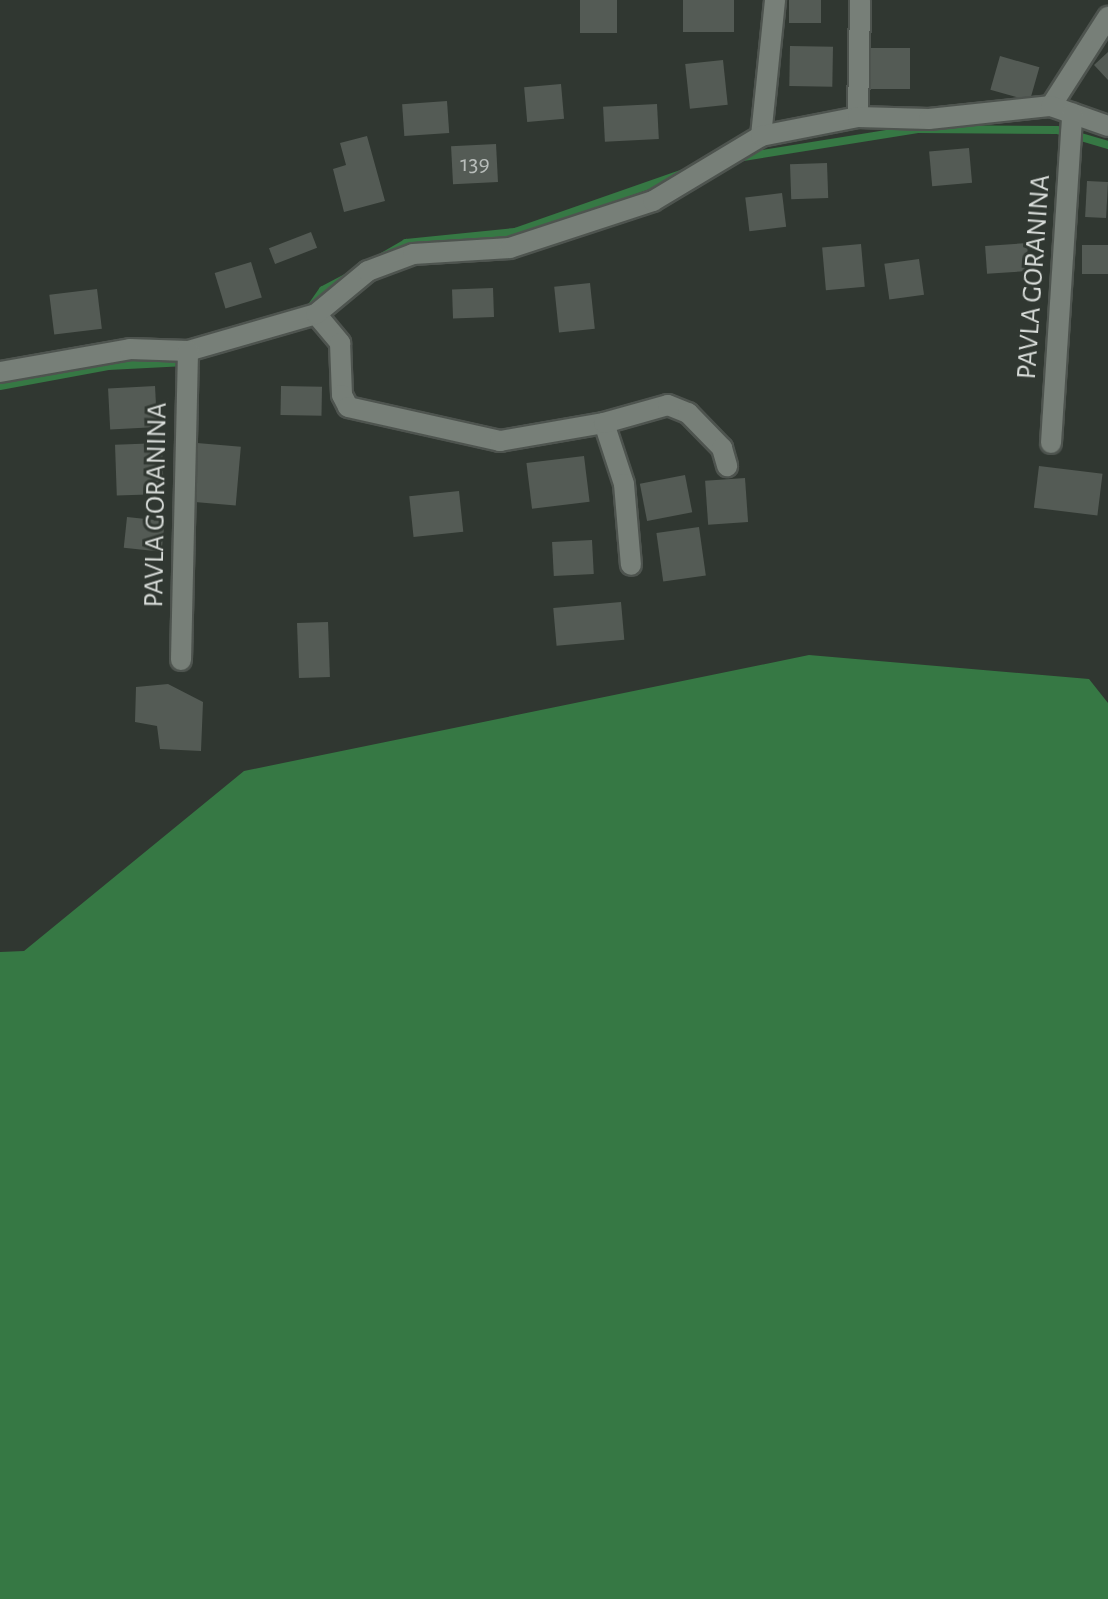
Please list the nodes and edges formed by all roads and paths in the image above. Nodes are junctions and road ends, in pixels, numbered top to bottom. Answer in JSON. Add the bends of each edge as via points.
{"nodes":[{"id":1,"x":775,"y":0,"type":"edge"},
{"id":2,"x":860,"y":0,"type":"edge"},
{"id":3,"x":1108,"y":17,"type":"edge"},
{"id":4,"x":1051,"y":106,"type":"junction"},
{"id":5,"x":1072,"y":114,"type":"junction"},
{"id":6,"x":858,"y":117,"type":"junction"},
{"id":7,"x":1108,"y":126,"type":"edge"},
{"id":8,"x":761,"y":136,"type":"junction"},
{"id":9,"x":316,"y":314,"type":"junction"},
{"id":10,"x":188,"y":351,"type":"junction"},
{"id":11,"x":0,"y":372,"type":"edge"},
{"id":12,"x":604,"y":423,"type":"junction"},
{"id":13,"x":1051,"y":443,"type":"dead end"},
{"id":14,"x":727,"y":466,"type":"dead end"},
{"id":15,"x":631,"y":565,"type":"dead end"},
{"id":16,"x":181,"y":660,"type":"dead end"}],
"edges":[{"from":1,"to":8,"type":"street"},
{"from":2,"to":6,"type":"street"},
{"from":3,"to":4,"type":"street"},
{"from":4,"to":5,"type":"street"},
{"from":4,"to":6,"type":"street","via":[[929,119]]},
{"from":5,"to":7,"type":"street"},
{"from":5,"to":13,"type":"street","name":"PAVLA GORANINA"},
{"from":6,"to":8,"type":"street"},
{"from":8,"to":9,"type":"street","via":[[653,201],[510,248],[413,254],[368,271]]},
{"from":9,"to":10,"type":"street"},
{"from":9,"to":12,"type":"street","via":[[340,343],[342,395],[348,407],[500,441]]},
{"from":10,"to":11,"type":"street","via":[[130,349]]},
{"from":10,"to":16,"type":"street","name":"PAVLA GORANINA"},
{"from":12,"to":14,"type":"street","via":[[668,405],[688,413],[722,448]]},
{"from":12,"to":15,"type":"street","via":[[624,484]]}]}
